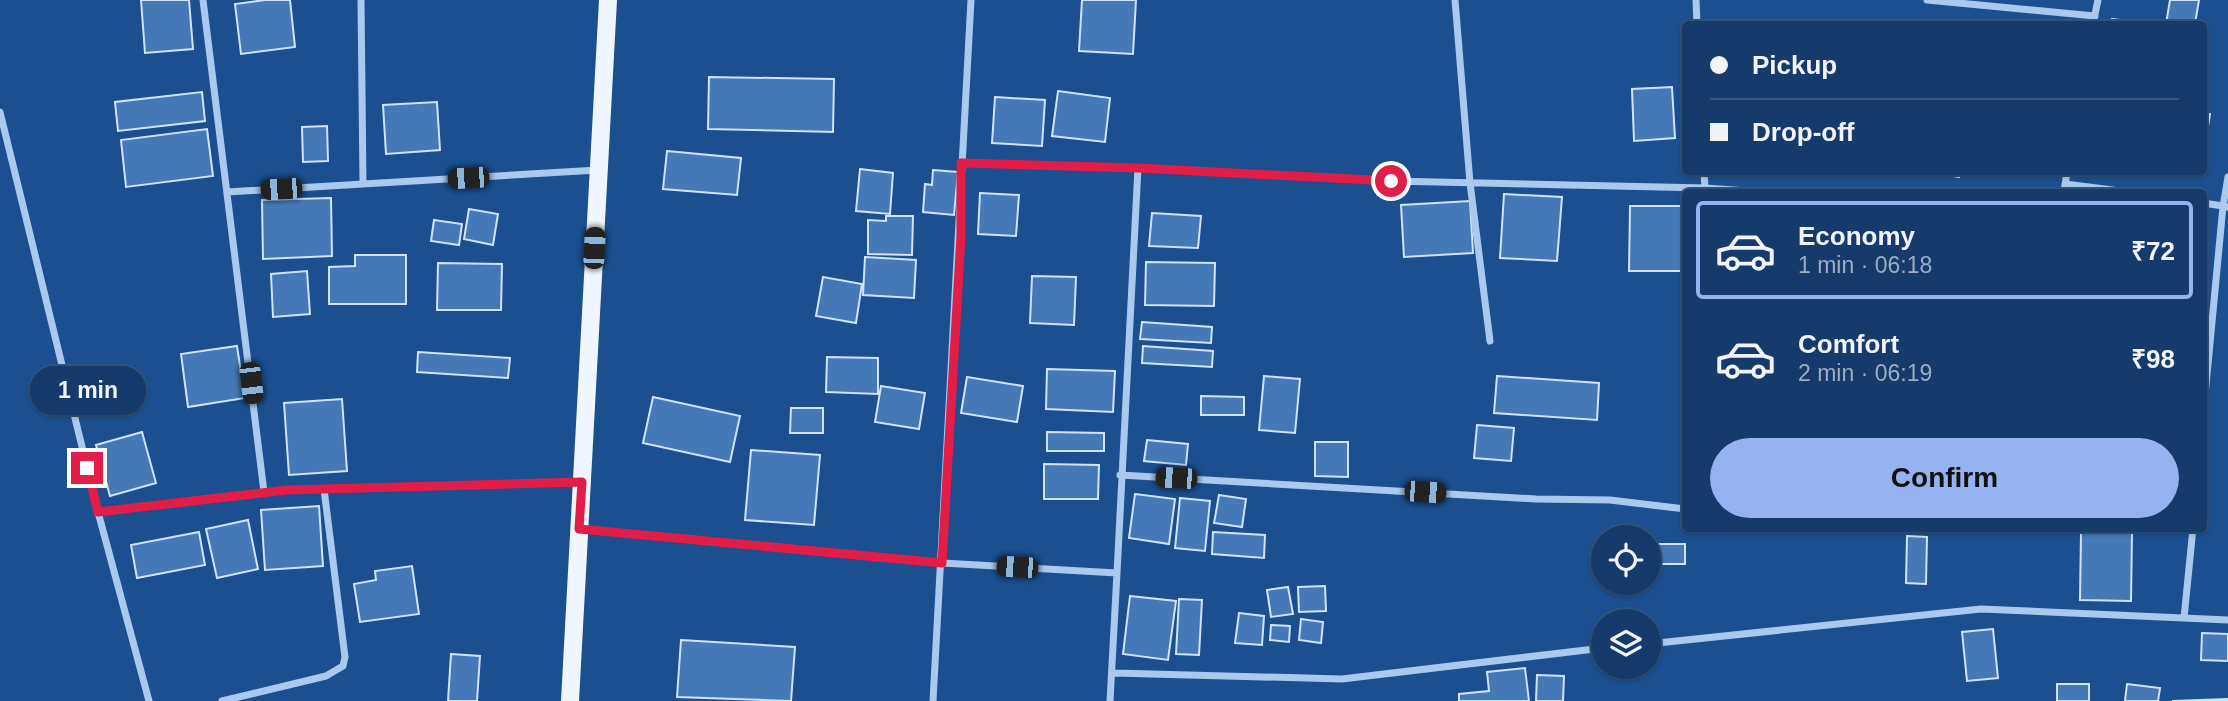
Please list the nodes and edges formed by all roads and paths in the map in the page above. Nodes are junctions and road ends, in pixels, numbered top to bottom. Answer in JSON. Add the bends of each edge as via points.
{"nodes":[{"id":1,"x":203,"y":0,"type":"edge"},
{"id":2,"x":361,"y":0,"type":"edge"},
{"id":3,"x":608,"y":0,"type":"edge"},
{"id":4,"x":971,"y":0,"type":"edge"},
{"id":5,"x":1455,"y":0,"type":"edge"},
{"id":6,"x":1696,"y":0,"type":"edge"},
{"id":7,"x":1927,"y":0,"type":"edge"},
{"id":8,"x":2098,"y":0,"type":"edge"},
{"id":9,"x":2094,"y":20,"type":"edge"},
{"id":10,"x":1697,"y":21,"type":"edge"},
{"id":11,"x":0,"y":112,"type":"edge"},
{"id":12,"x":961,"y":163,"type":"junction"},
{"id":13,"x":1138,"y":168,"type":"junction"},
{"id":14,"x":598,"y":170,"type":"junction"},
{"id":15,"x":1704,"y":175,"type":"edge"},
{"id":16,"x":2066,"y":175,"type":"edge"},
{"id":17,"x":2228,"y":177,"type":"edge"},
{"id":18,"x":1470,"y":183,"type":"junction"},
{"id":19,"x":363,"y":184,"type":"junction"},
{"id":20,"x":2065,"y":184,"type":"junction"},
{"id":21,"x":1705,"y":188,"type":"junction"},
{"id":22,"x":1719,"y":189,"type":"edge"},
{"id":23,"x":2064,"y":189,"type":"edge"},
{"id":24,"x":2104,"y":189,"type":"edge"},
{"id":25,"x":227,"y":192,"type":"junction"},
{"id":26,"x":2207,"y":204,"type":"edge"},
{"id":27,"x":2226,"y":206,"type":"edge"},
{"id":28,"x":1490,"y":341,"type":"dead end"},
{"id":29,"x":2207,"y":380,"type":"edge"},
{"id":30,"x":1120,"y":475,"type":"junction"},
{"id":31,"x":582,"y":482,"type":"junction"},
{"id":32,"x":324,"y":489,"type":"junction"},
{"id":33,"x":264,"y":492,"type":"junction"},
{"id":34,"x":1682,"y":509,"type":"edge"},
{"id":35,"x":98,"y":512,"type":"junction"},
{"id":36,"x":579,"y":529,"type":"junction"},
{"id":37,"x":2193,"y":532,"type":"edge"},
{"id":38,"x":942,"y":563,"type":"junction"},
{"id":39,"x":1117,"y":573,"type":"junction"},
{"id":40,"x":2184,"y":618,"type":"junction"},
{"id":41,"x":2228,"y":620,"type":"edge"},
{"id":42,"x":1661,"y":643,"type":"edge"},
{"id":43,"x":1591,"y":650,"type":"edge"},
{"id":44,"x":1114,"y":673,"type":"junction"},
{"id":45,"x":149,"y":701,"type":"edge"},
{"id":46,"x":222,"y":701,"type":"edge"},
{"id":47,"x":570,"y":701,"type":"edge"},
{"id":48,"x":933,"y":701,"type":"edge"},
{"id":49,"x":1110,"y":701,"type":"edge"}],
"edges":[{"from":1,"to":25,"type":"street"},
{"from":2,"to":19,"type":"street"},
{"from":3,"to":14,"type":"main road"},
{"from":4,"to":12,"type":"street"},
{"from":5,"to":18,"type":"street"},
{"from":6,"to":10,"type":"street"},
{"from":7,"to":9,"type":"street"},
{"from":8,"to":9,"type":"street"},
{"from":11,"to":35,"type":"street"},
{"from":12,"to":13,"type":"street"},
{"from":12,"to":38,"type":"street"},
{"from":13,"to":18,"type":"street"},
{"from":13,"to":30,"type":"street"},
{"from":14,"to":19,"type":"street"},
{"from":14,"to":31,"type":"main road"},
{"from":15,"to":21,"type":"street"},
{"from":16,"to":20,"type":"street"},
{"from":17,"to":27,"type":"street"},
{"from":18,"to":21,"type":"street"},
{"from":18,"to":28,"type":"street"},
{"from":19,"to":25,"type":"street"},
{"from":20,"to":23,"type":"street"},
{"from":20,"to":24,"type":"street"},
{"from":21,"to":22,"type":"street"},
{"from":25,"to":33,"type":"street"},
{"from":26,"to":27,"type":"street"},
{"from":27,"to":29,"type":"street"},
{"from":30,"to":34,"type":"street","via":[[1610,500]]},
{"from":30,"to":39,"type":"street"},
{"from":31,"to":32,"type":"street"},
{"from":31,"to":36,"type":"main road"},
{"from":32,"to":33,"type":"street"},
{"from":32,"to":46,"type":"street","via":[[343,666],[326,676]]},
{"from":33,"to":35,"type":"street"},
{"from":35,"to":45,"type":"street"},
{"from":36,"to":38,"type":"street"},
{"from":36,"to":47,"type":"main road"},
{"from":37,"to":40,"type":"street"},
{"from":38,"to":39,"type":"street"},
{"from":38,"to":48,"type":"street"},
{"from":39,"to":44,"type":"street"},
{"from":40,"to":41,"type":"street"},
{"from":40,"to":42,"type":"street","via":[[1981,609]]},
{"from":43,"to":44,"type":"street","via":[[1342,679]]},
{"from":44,"to":49,"type":"street"}]}
